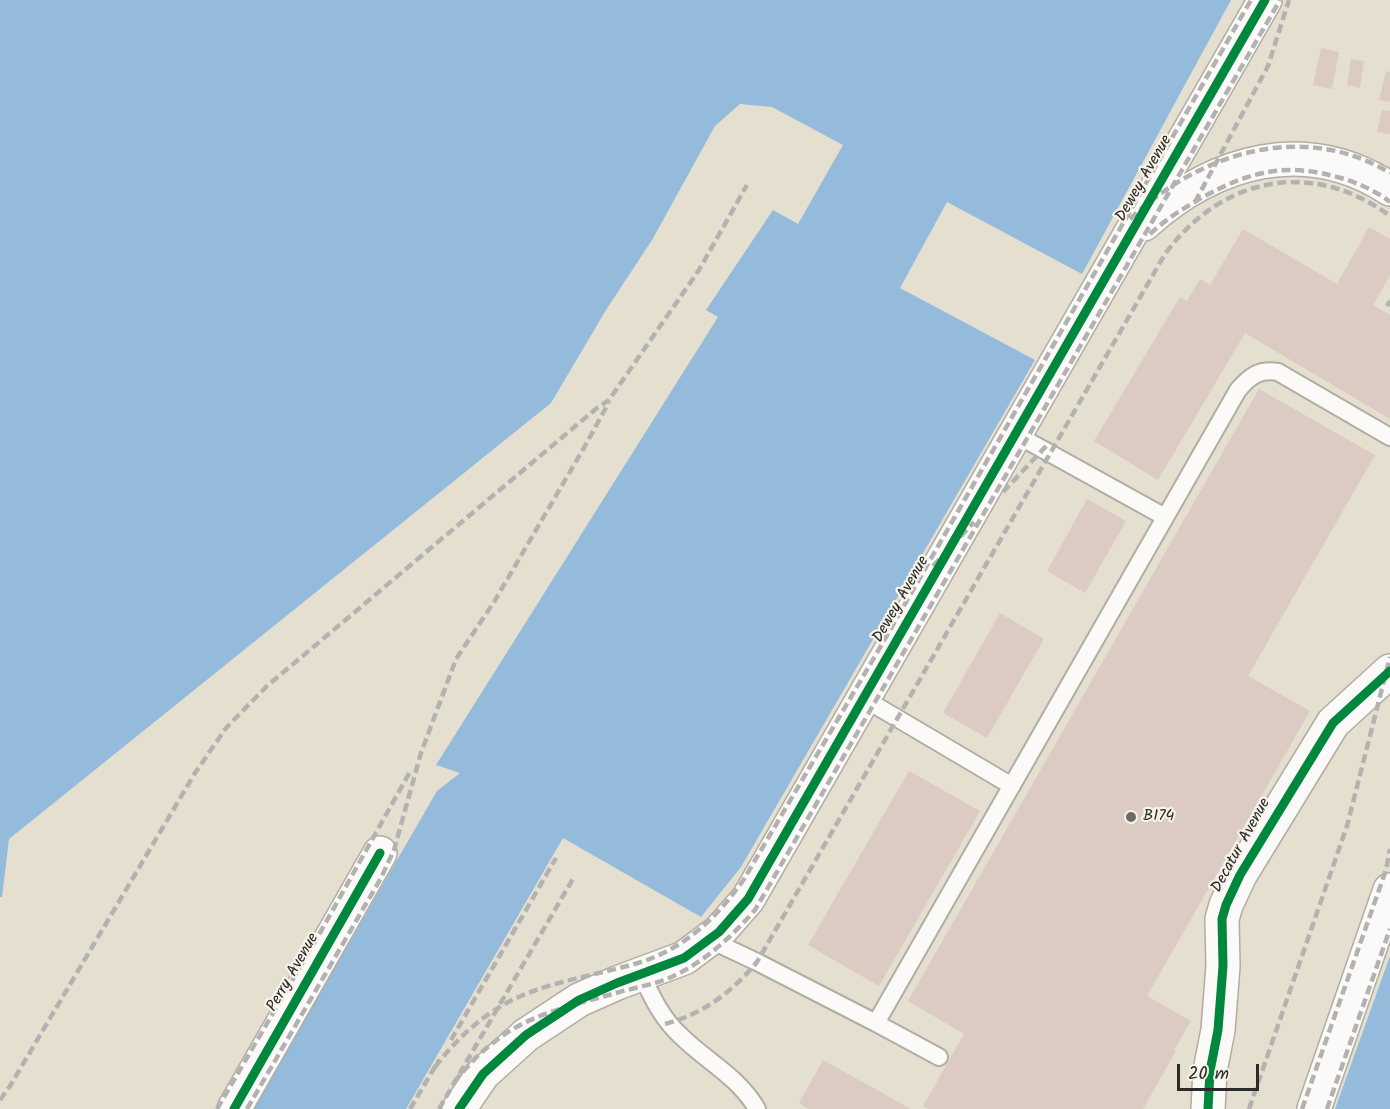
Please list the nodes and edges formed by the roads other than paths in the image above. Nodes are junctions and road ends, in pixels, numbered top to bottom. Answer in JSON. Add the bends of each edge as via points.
{"nodes":[{"id":1,"x":1265,"y":0,"type":"edge"},
{"id":2,"x":1390,"y":189,"type":"edge"},
{"id":3,"x":1118,"y":255,"type":"junction"},
{"id":4,"x":1015,"y":434,"type":"junction"},
{"id":5,"x":1390,"y":437,"type":"edge"},
{"id":6,"x":1165,"y":517,"type":"junction"},
{"id":7,"x":1390,"y":671,"type":"edge"},
{"id":8,"x":863,"y":698,"type":"junction"},
{"id":9,"x":1012,"y":786,"type":"junction"},
{"id":10,"x":380,"y":853,"type":"dead end"},
{"id":11,"x":1390,"y":890,"type":"edge"},
{"id":12,"x":707,"y":943,"type":"junction"},
{"id":13,"x":641,"y":974,"type":"junction"},
{"id":14,"x":876,"y":1023,"type":"junction"},
{"id":15,"x":939,"y":1057,"type":"dead end"},
{"id":16,"x":234,"y":1109,"type":"edge"},
{"id":17,"x":459,"y":1109,"type":"edge"},
{"id":18,"x":757,"y":1109,"type":"edge"},
{"id":19,"x":1208,"y":1109,"type":"edge"},
{"id":20,"x":1314,"y":1109,"type":"edge"}],
"edges":[{"from":1,"to":3,"type":"street","name":"Dewey Avenue"},
{"from":2,"to":3,"type":"street","via":[[1337,164],[1291,158],[1262,161],[1215,177],[1169,204],[1142,226]]},
{"from":3,"to":4,"type":"street","name":"Dewey Avenue"},
{"from":4,"to":6,"type":"lane"},
{"from":4,"to":8,"type":"street","name":"Dewey Avenue"},
{"from":5,"to":6,"type":"lane","via":[[1278,372],[1265,370],[1254,374],[1238,390]]},
{"from":6,"to":9,"type":"lane"},
{"from":7,"to":19,"type":"street","name":"Decatur Avenue","via":[[1333,723],[1320,741],[1226,905],[1222,919],[1218,1030]]},
{"from":8,"to":9,"type":"lane"},
{"from":8,"to":12,"type":"street","name":"Dewey Avenue","via":[[748,899]]},
{"from":9,"to":14,"type":"lane"},
{"from":10,"to":16,"type":"street","name":"Perry Avenue"},
{"from":11,"to":20,"type":"street"},
{"from":12,"to":13,"type":"street","name":"Dewey Avenue","via":[[684,958]]},
{"from":12,"to":14,"type":"lane","via":[[721,945],[757,962]]},
{"from":13,"to":17,"type":"street","name":"Dewey Avenue","via":[[579,1000],[526,1035],[483,1074]]},
{"from":13,"to":18,"type":"lane","via":[[668,1023],[737,1083]]},
{"from":14,"to":15,"type":"lane"}]}
